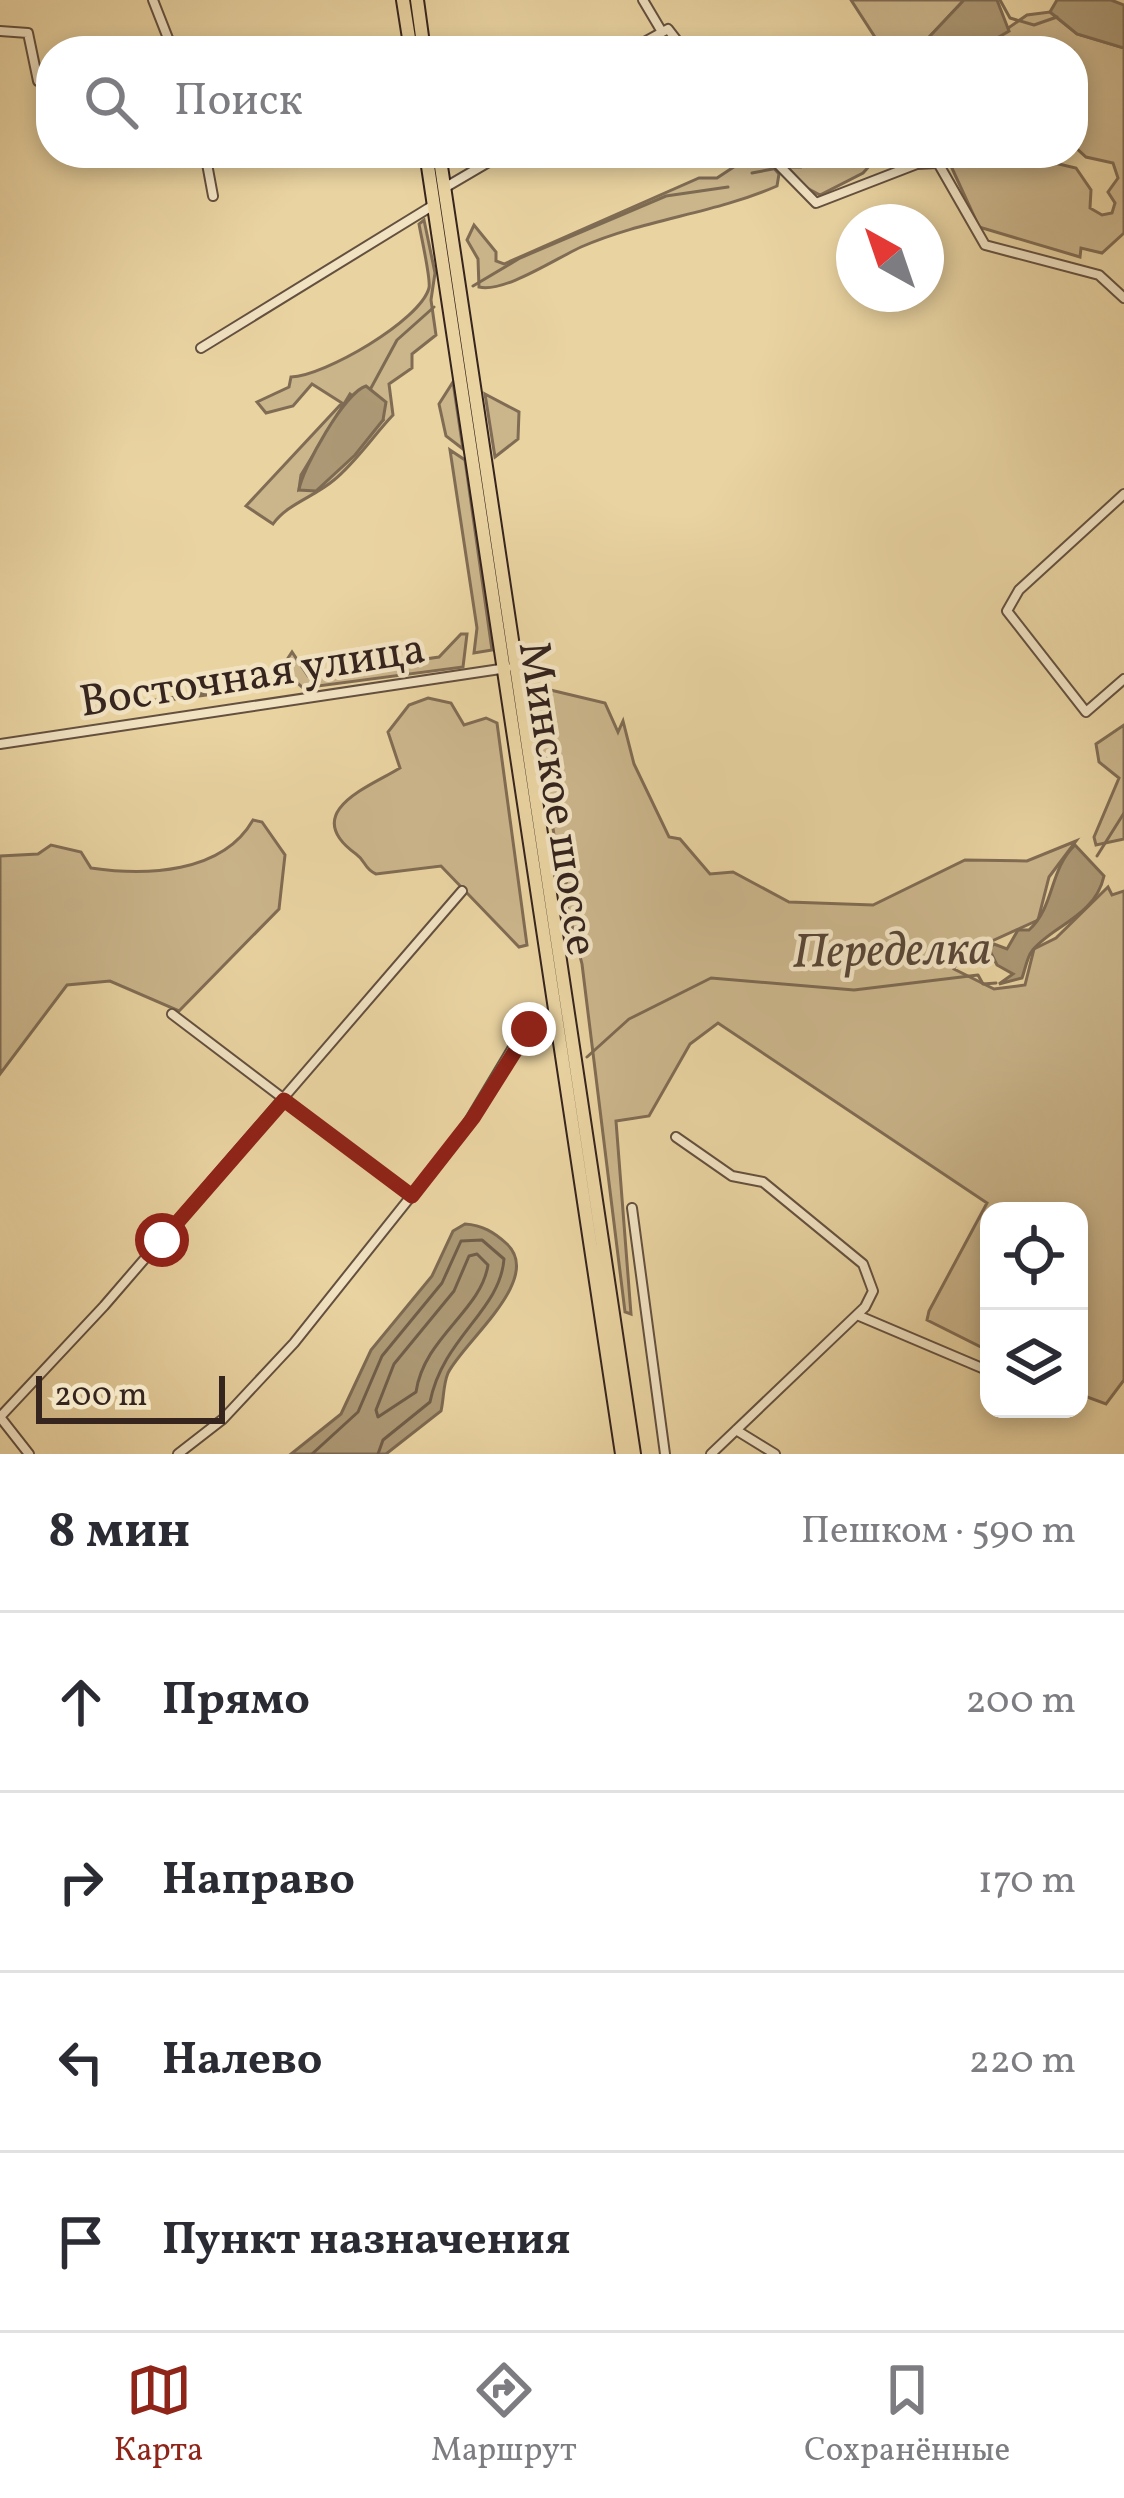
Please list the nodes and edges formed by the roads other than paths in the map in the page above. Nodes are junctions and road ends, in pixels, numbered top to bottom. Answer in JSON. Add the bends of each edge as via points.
{"nodes":[{"id":1,"x":153,"y":0,"type":"edge"},
{"id":2,"x":403,"y":0,"type":"edge"},
{"id":3,"x":417,"y":0,"type":"edge"},
{"id":4,"x":643,"y":0,"type":"edge"},
{"id":5,"x":665,"y":30,"type":"junction"},
{"id":6,"x":0,"y":31,"type":"edge"},
{"id":7,"x":168,"y":36,"type":"edge"},
{"id":8,"x":409,"y":36,"type":"edge"},
{"id":9,"x":422,"y":36,"type":"edge"},
{"id":10,"x":654,"y":36,"type":"edge"},
{"id":11,"x":671,"y":36,"type":"edge"},
{"id":12,"x":36,"y":71,"type":"edge"},
{"id":13,"x":208,"y":168,"type":"edge"},
{"id":14,"x":428,"y":168,"type":"edge"},
{"id":15,"x":441,"y":168,"type":"edge"},
{"id":16,"x":478,"y":168,"type":"edge"},
{"id":17,"x":781,"y":168,"type":"edge"},
{"id":18,"x":916,"y":168,"type":"edge"},
{"id":19,"x":937,"y":168,"type":"edge"},
{"id":20,"x":444,"y":188,"type":"junction"},
{"id":21,"x":213,"y":196,"type":"dead end"},
{"id":22,"x":434,"y":206,"type":"junction"},
{"id":23,"x":1124,"y":298,"type":"edge"},
{"id":24,"x":200,"y":347,"type":"dead end"},
{"id":25,"x":1124,"y":494,"type":"edge"},
{"id":26,"x":508,"y":668,"type":"junction"},
{"id":27,"x":1124,"y":679,"type":"edge"},
{"id":28,"x":0,"y":744,"type":"edge"},
{"id":29,"x":462,"y":891,"type":"dead end"},
{"id":30,"x":172,"y":1014,"type":"dead end"},
{"id":31,"x":540,"y":1018,"type":"dead end"},
{"id":32,"x":284,"y":1100,"type":"junction"},
{"id":33,"x":676,"y":1137,"type":"dead end"},
{"id":34,"x":412,"y":1196,"type":"junction"},
{"id":35,"x":632,"y":1208,"type":"dead end"},
{"id":36,"x":856,"y":1316,"type":"junction"},
{"id":37,"x":980,"y":1367,"type":"edge"},
{"id":38,"x":0,"y":1417,"type":"edge"},
{"id":39,"x":736,"y":1430,"type":"junction"},
{"id":40,"x":29,"y":1454,"type":"edge"},
{"id":41,"x":178,"y":1454,"type":"edge"},
{"id":42,"x":622,"y":1454,"type":"edge"},
{"id":43,"x":634,"y":1454,"type":"edge"},
{"id":44,"x":665,"y":1454,"type":"edge"},
{"id":45,"x":711,"y":1454,"type":"edge"},
{"id":46,"x":775,"y":1454,"type":"edge"}],
"edges":[{"from":1,"to":7,"type":"street"},
{"from":2,"to":8,"type":"highway"},
{"from":3,"to":9,"type":"highway"},
{"from":4,"to":5,"type":"street"},
{"from":5,"to":10,"type":"street"},
{"from":5,"to":11,"type":"street"},
{"from":6,"to":12,"type":"street","via":[[28,33]]},
{"from":13,"to":21,"type":"street"},
{"from":14,"to":22,"type":"highway","name":"Минское шоссе"},
{"from":15,"to":20,"type":"highway","name":"Минское шоссе"},
{"from":16,"to":20,"type":"street"},
{"from":17,"to":18,"type":"street","via":[[815,203]]},
{"from":19,"to":23,"type":"street","via":[[985,244],[1099,275]]},
{"from":20,"to":26,"type":"highway","name":"Минское шоссе"},
{"from":22,"to":24,"type":"street"},
{"from":22,"to":26,"type":"highway","name":"Минское шоссе"},
{"from":25,"to":27,"type":"street","via":[[1019,590],[1007,611],[1086,712]]},
{"from":26,"to":28,"type":"street","name":"Восточная улица"},
{"from":26,"to":42,"type":"highway","name":"Минское шоссе"},
{"from":26,"to":43,"type":"highway","name":"Минское шоссе"},
{"from":29,"to":32,"type":"street"},
{"from":30,"to":32,"type":"street"},
{"from":31,"to":34,"type":"street"},
{"from":32,"to":34,"type":"street"},
{"from":32,"to":38,"type":"street"},
{"from":33,"to":36,"type":"street","via":[[732,1176],[763,1182],[863,1264],[873,1292]]},
{"from":34,"to":41,"type":"street","via":[[294,1343],[199,1443]]},
{"from":35,"to":44,"type":"street"},
{"from":36,"to":37,"type":"street"},
{"from":36,"to":39,"type":"street"},
{"from":38,"to":40,"type":"street"},
{"from":39,"to":45,"type":"street"},
{"from":39,"to":46,"type":"street"}]}
